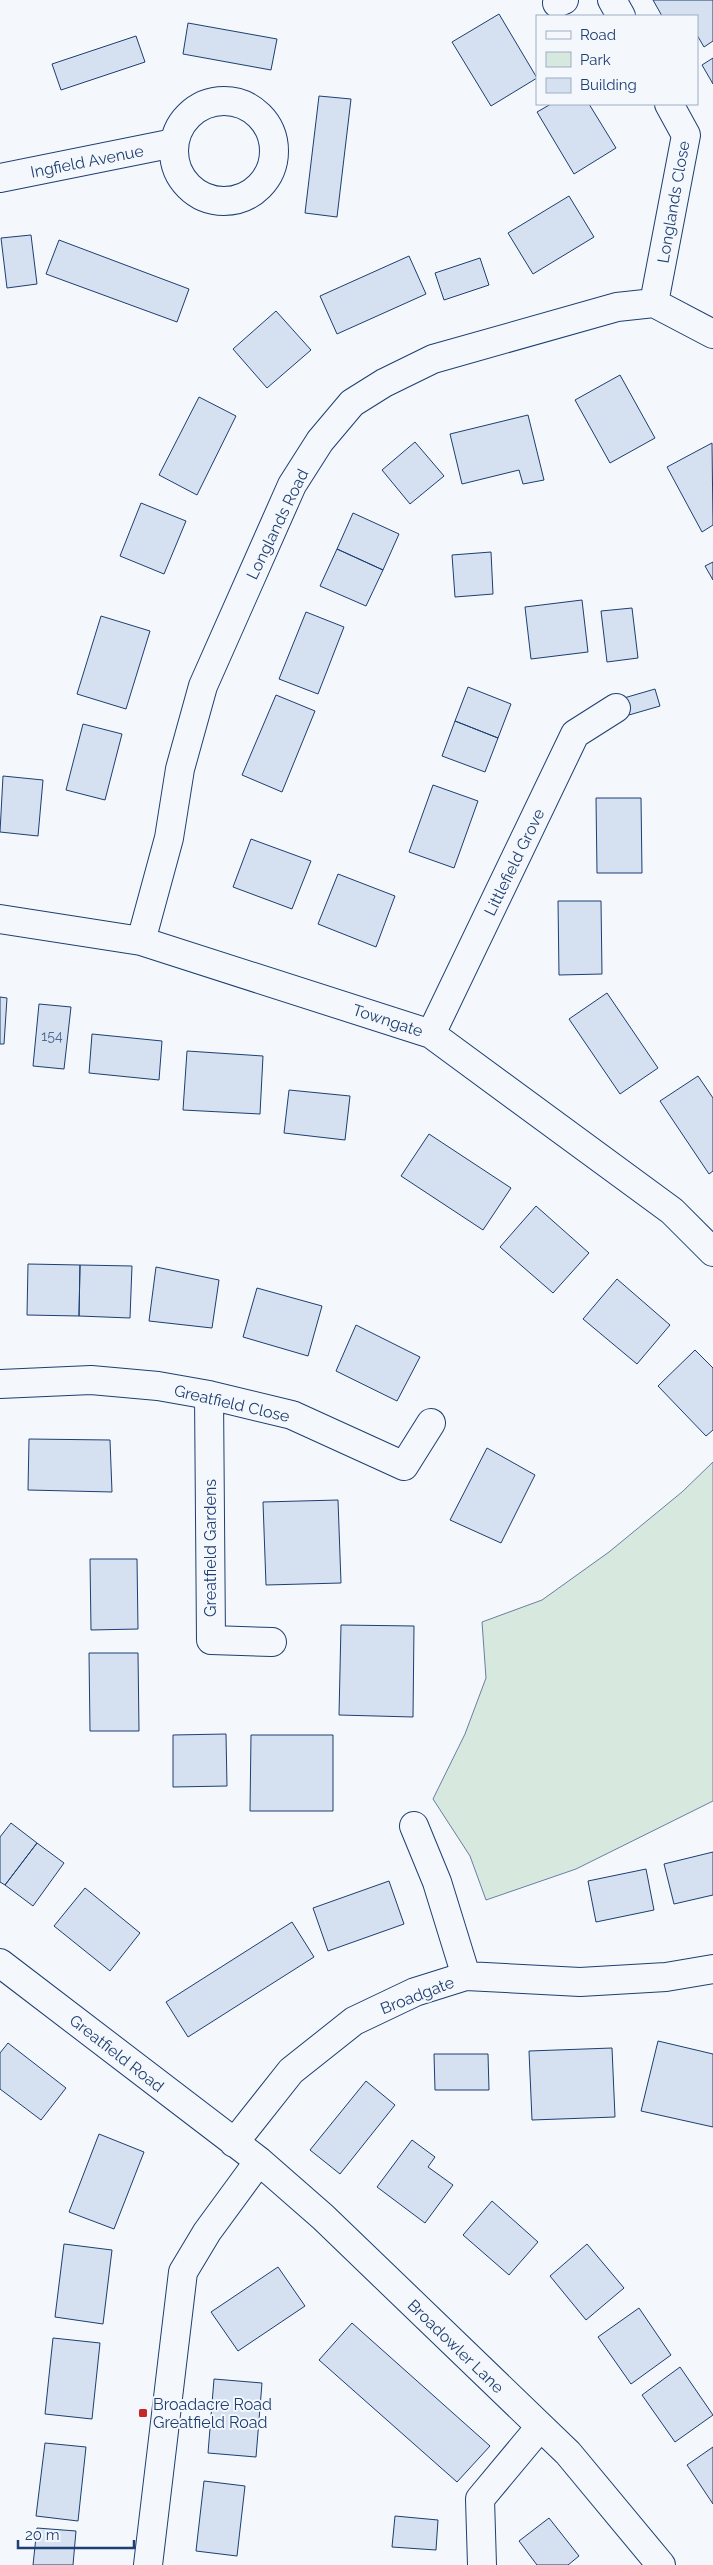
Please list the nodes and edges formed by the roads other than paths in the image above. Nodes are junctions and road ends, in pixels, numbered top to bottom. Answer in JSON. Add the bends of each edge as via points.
{"nodes":[{"id":1,"x":612,"y":0,"type":"edge"},
{"id":2,"x":620,"y":15,"type":"edge"},
{"id":3,"x":670,"y":105,"type":"edge"},
{"id":4,"x":174,"y":143,"type":"dead end"},
{"id":5,"x":0,"y":178,"type":"edge"},
{"id":6,"x":654,"y":303,"type":"junction"},
{"id":7,"x":713,"y":334,"type":"edge"},
{"id":8,"x":616,"y":708,"type":"dead end"},
{"id":9,"x":0,"y":919,"type":"edge"},
{"id":10,"x":141,"y":941,"type":"junction"},
{"id":11,"x":431,"y":1034,"type":"junction"},
{"id":12,"x":713,"y":1252,"type":"edge"},
{"id":13,"x":0,"y":1384,"type":"edge"},
{"id":14,"x":209,"y":1395,"type":"junction"},
{"id":15,"x":431,"y":1423,"type":"dead end"},
{"id":16,"x":272,"y":1642,"type":"dead end"},
{"id":17,"x":414,"y":1826,"type":"dead end"},
{"id":18,"x":0,"y":1963,"type":"edge"},
{"id":19,"x":713,"y":1969,"type":"edge"},
{"id":20,"x":466,"y":1976,"type":"junction"},
{"id":21,"x":234,"y":2143,"type":"junction"},
{"id":22,"x":259,"y":2161,"type":"junction"},
{"id":23,"x":540,"y":2427,"type":"junction"},
{"id":24,"x":148,"y":2565,"type":"edge"},
{"id":25,"x":482,"y":2565,"type":"edge"},
{"id":26,"x":661,"y":2565,"type":"edge"}],
"edges":[{"from":1,"to":2,"type":"street"},
{"from":3,"to":6,"type":"street","name":"Longlands Close","via":[[686,135]]},
{"from":4,"to":5,"type":"street","name":"Ingfield Avenue"},
{"from":6,"to":7,"type":"street"},
{"from":6,"to":10,"type":"street","name":"Longlands Road","via":[[617,307],[433,359],[352,403],[320,441],[292,485],[203,686],[180,769],[169,838]]},
{"from":8,"to":11,"type":"street","name":"Littlefield Grove","via":[[576,734]]},
{"from":9,"to":10,"type":"street","name":"Towngate"},
{"from":10,"to":11,"type":"street","name":"Towngate"},
{"from":11,"to":12,"type":"street","name":"Towngate","via":[[672,1211]]},
{"from":13,"to":14,"type":"street","name":"Greatfield Close","via":[[91,1380]]},
{"from":14,"to":15,"type":"street","name":"Greatfield Close","via":[[292,1415],[404,1466]]},
{"from":14,"to":16,"type":"street","name":"Greatfield Gardens","via":[[211,1640]]},
{"from":17,"to":20,"type":"street","via":[[437,1882]]},
{"from":18,"to":21,"type":"street","name":"Greatfield Road"},
{"from":19,"to":20,"type":"street","name":"Broadgate","via":[[666,1977],[580,1982]]},
{"from":20,"to":21,"type":"street","name":"Broadgate","via":[[415,1992],[354,2021],[291,2071]]},
{"from":21,"to":22,"type":"street","name":"Broadowler Lane"},
{"from":22,"to":23,"type":"street","name":"Broadowler Lane","via":[[323,2217]]},
{"from":22,"to":24,"type":"street","via":[[207,2232],[183,2272]]},
{"from":23,"to":25,"type":"street","via":[[480,2499]]},
{"from":23,"to":26,"type":"street","name":"Broadowler Lane","via":[[568,2453]]}]}
